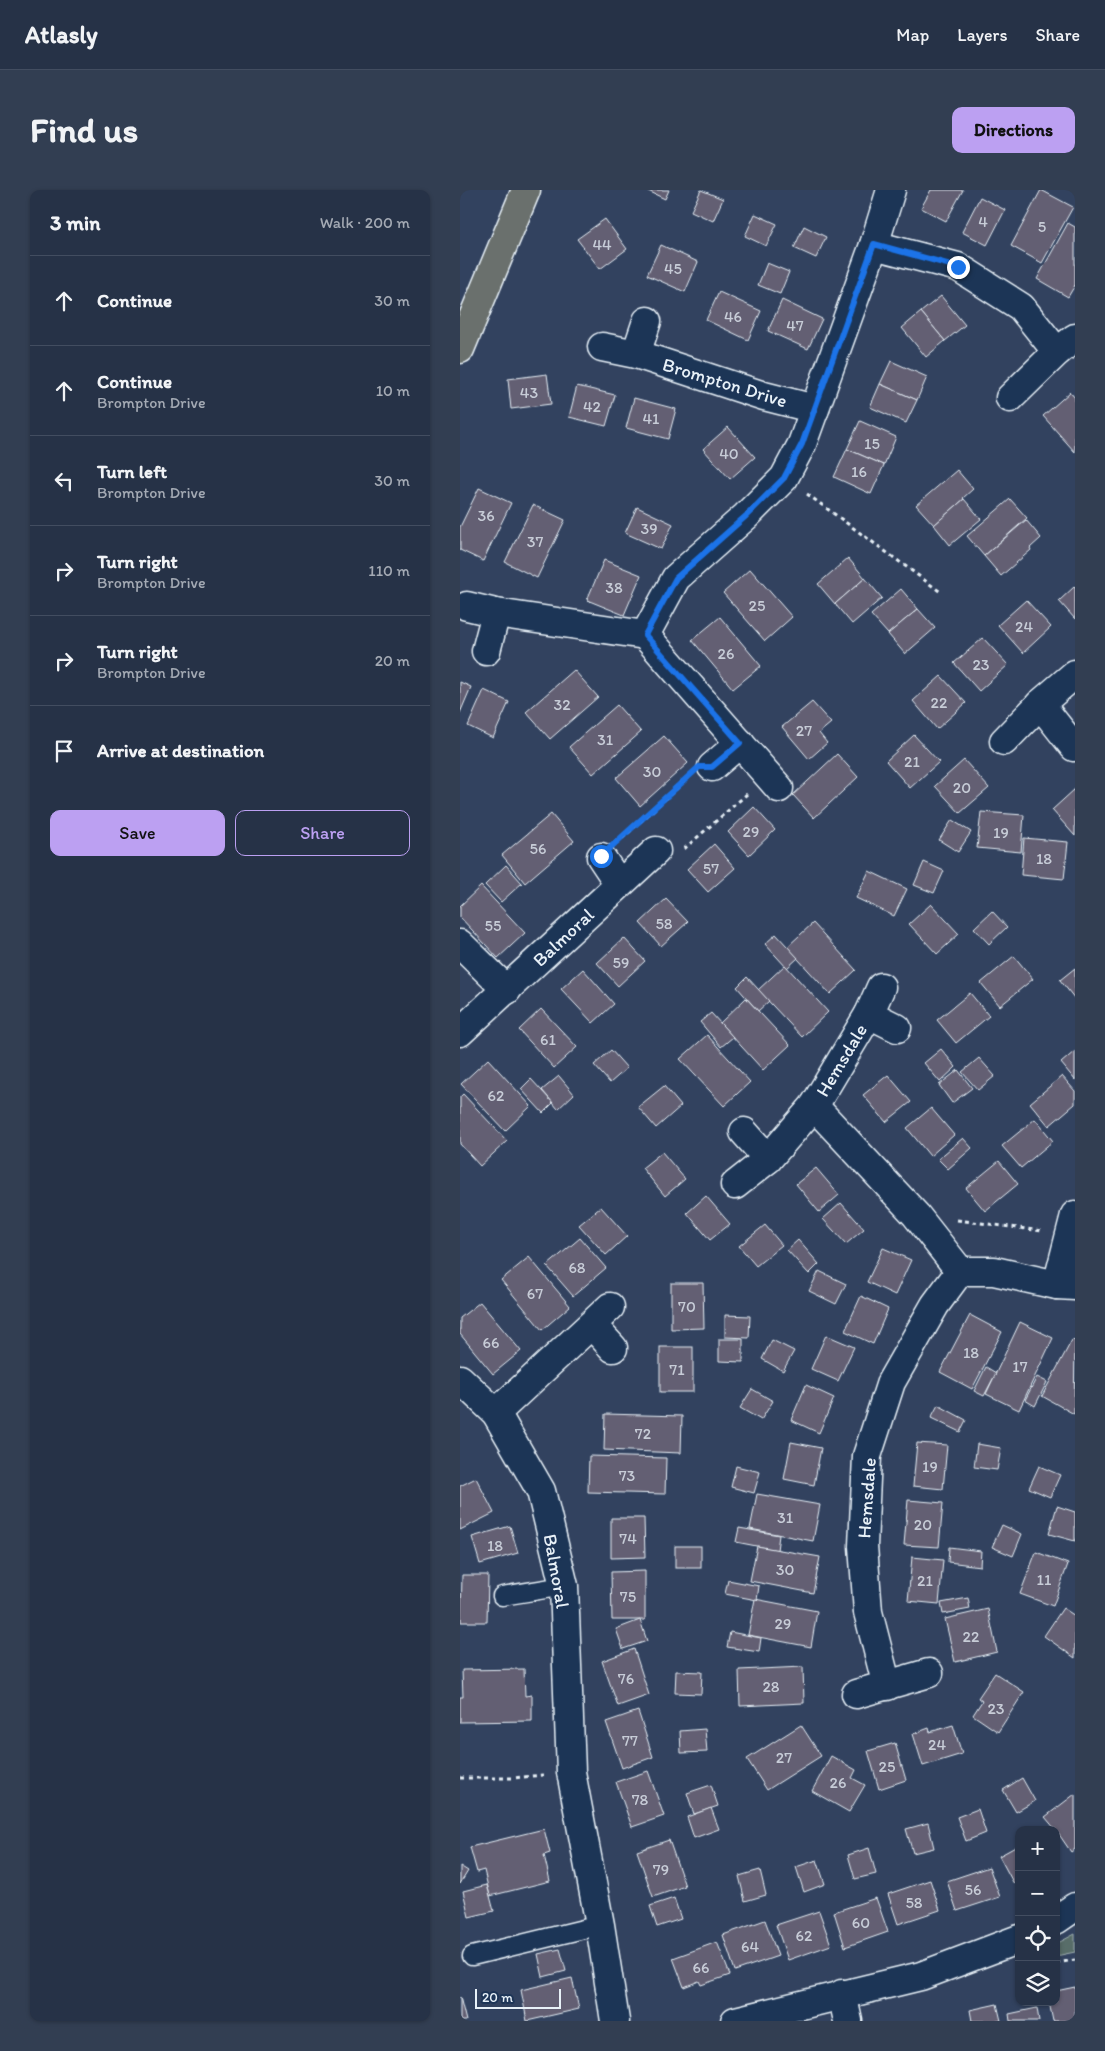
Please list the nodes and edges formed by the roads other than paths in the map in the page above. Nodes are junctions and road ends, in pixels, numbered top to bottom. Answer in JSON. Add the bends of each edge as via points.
{"nodes":[{"id":1,"x":526,"y":190,"type":"edge"},
{"id":2,"x":891,"y":190,"type":"edge"},
{"id":3,"x":874,"y":244,"type":"junction"},
{"id":4,"x":647,"y":321,"type":"dead end"},
{"id":5,"x":1066,"y":345,"type":"edge"},
{"id":6,"x":602,"y":347,"type":"dead end"},
{"id":7,"x":460,"y":349,"type":"edge"},
{"id":8,"x":636,"y":354,"type":"junction"},
{"id":9,"x":1010,"y":398,"type":"dead end"},
{"id":10,"x":815,"y":409,"type":"junction"},
{"id":11,"x":467,"y":606,"type":"dead end"},
{"id":12,"x":496,"y":613,"type":"junction"},
{"id":13,"x":645,"y":635,"type":"junction"},
{"id":14,"x":486,"y":651,"type":"dead end"},
{"id":15,"x":1075,"y":674,"type":"edge"},
{"id":16,"x":1040,"y":704,"type":"junction"},
{"id":17,"x":1004,"y":741,"type":"dead end"},
{"id":18,"x":740,"y":743,"type":"junction"},
{"id":19,"x":1074,"y":747,"type":"edge"},
{"id":20,"x":712,"y":767,"type":"road end"},
{"id":21,"x":774,"y":782,"type":"road end"},
{"id":22,"x":656,"y":850,"type":"road end"},
{"id":23,"x":601,"y":856,"type":"road end"},
{"id":24,"x":619,"y":884,"type":"junction"},
{"id":25,"x":460,"y":944,"type":"edge"},
{"id":26,"x":881,"y":987,"type":"dead end"},
{"id":27,"x":507,"y":990,"type":"junction"},
{"id":28,"x":869,"y":1014,"type":"junction"},
{"id":29,"x":897,"y":1028,"type":"dead end"},
{"id":30,"x":460,"y":1032,"type":"edge"},
{"id":31,"x":814,"y":1106,"type":"junction"},
{"id":32,"x":744,"y":1132,"type":"dead end"},
{"id":33,"x":768,"y":1159,"type":"junction"},
{"id":34,"x":735,"y":1185,"type":"dead end"},
{"id":35,"x":1072,"y":1224,"type":"edge"},
{"id":36,"x":960,"y":1270,"type":"junction"},
{"id":37,"x":1066,"y":1286,"type":"edge"},
{"id":38,"x":613,"y":1348,"type":"dead end"},
{"id":39,"x":460,"y":1379,"type":"edge"},
{"id":40,"x":496,"y":1413,"type":"junction"},
{"id":41,"x":564,"y":1586,"type":"junction"},
{"id":42,"x":502,"y":1596,"type":"dead end"},
{"id":43,"x":929,"y":1673,"type":"dead end"},
{"id":44,"x":887,"y":1686,"type":"junction"},
{"id":45,"x":856,"y":1694,"type":"dead end"},
{"id":46,"x":1075,"y":1907,"type":"edge"},
{"id":47,"x":1060,"y":1917,"type":"edge"},
{"id":48,"x":600,"y":1925,"type":"junction"},
{"id":49,"x":1015,"y":1941,"type":"edge"},
{"id":50,"x":472,"y":1956,"type":"dead end"},
{"id":51,"x":842,"y":1994,"type":"junction"},
{"id":52,"x":615,"y":2021,"type":"edge"},
{"id":53,"x":735,"y":2021,"type":"edge"},
{"id":54,"x":848,"y":2021,"type":"edge"}],
"edges":[{"from":1,"to":7,"type":"main road"},
{"from":2,"to":3,"type":"street"},
{"from":3,"to":5,"type":"street","via":[[958,267],[1021,307]]},
{"from":3,"to":10,"type":"street"},
{"from":4,"to":8,"type":"street"},
{"from":5,"to":9,"type":"street"},
{"from":6,"to":8,"type":"street","name":"Brompton Drive"},
{"from":8,"to":10,"type":"street","name":"Brompton Drive","via":[[764,396]]},
{"from":10,"to":13,"type":"street","via":[[784,478],[676,578]]},
{"from":11,"to":12,"type":"street"},
{"from":12,"to":13,"type":"street"},
{"from":12,"to":14,"type":"street"},
{"from":13,"to":18,"type":"street"},
{"from":15,"to":16,"type":"street"},
{"from":16,"to":17,"type":"street"},
{"from":16,"to":19,"type":"street"},
{"from":18,"to":20,"type":"street"},
{"from":18,"to":21,"type":"street"},
{"from":22,"to":24,"type":"street","name":"Balmoral"},
{"from":23,"to":24,"type":"street"},
{"from":24,"to":27,"type":"street","name":"Balmoral"},
{"from":25,"to":27,"type":"street"},
{"from":26,"to":28,"type":"street","name":"Hemsdale"},
{"from":27,"to":30,"type":"street","name":"Balmoral"},
{"from":28,"to":29,"type":"street","name":"Hemsdale"},
{"from":28,"to":31,"type":"street","name":"Hemsdale"},
{"from":31,"to":33,"type":"street","name":"Hemsdale"},
{"from":31,"to":36,"type":"street","name":"Hemsdale","via":[[916,1215]]},
{"from":32,"to":33,"type":"street"},
{"from":33,"to":34,"type":"street","name":"Hemsdale"},
{"from":35,"to":37,"type":"street"},
{"from":36,"to":37,"type":"street","via":[[994,1271]]},
{"from":36,"to":44,"type":"street","name":"Hemsdale","via":[[935,1304],[891,1382],[867,1456],[863,1546],[868,1602]]},
{"from":38,"to":40,"type":"street","via":[[601,1316]]},
{"from":39,"to":40,"type":"street","name":"Balmoral"},
{"from":40,"to":41,"type":"street","name":"Balmoral","via":[[540,1491]]},
{"from":41,"to":42,"type":"lane"},
{"from":41,"to":48,"type":"street","name":"Balmoral","via":[[571,1772]]},
{"from":43,"to":44,"type":"street"},
{"from":44,"to":45,"type":"street"},
{"from":46,"to":47,"type":"street"},
{"from":48,"to":50,"type":"lane"},
{"from":48,"to":52,"type":"street","name":"Balmoral"},
{"from":49,"to":51,"type":"street","via":[[921,1976]]},
{"from":51,"to":53,"type":"street"},
{"from":51,"to":54,"type":"street"}]}
